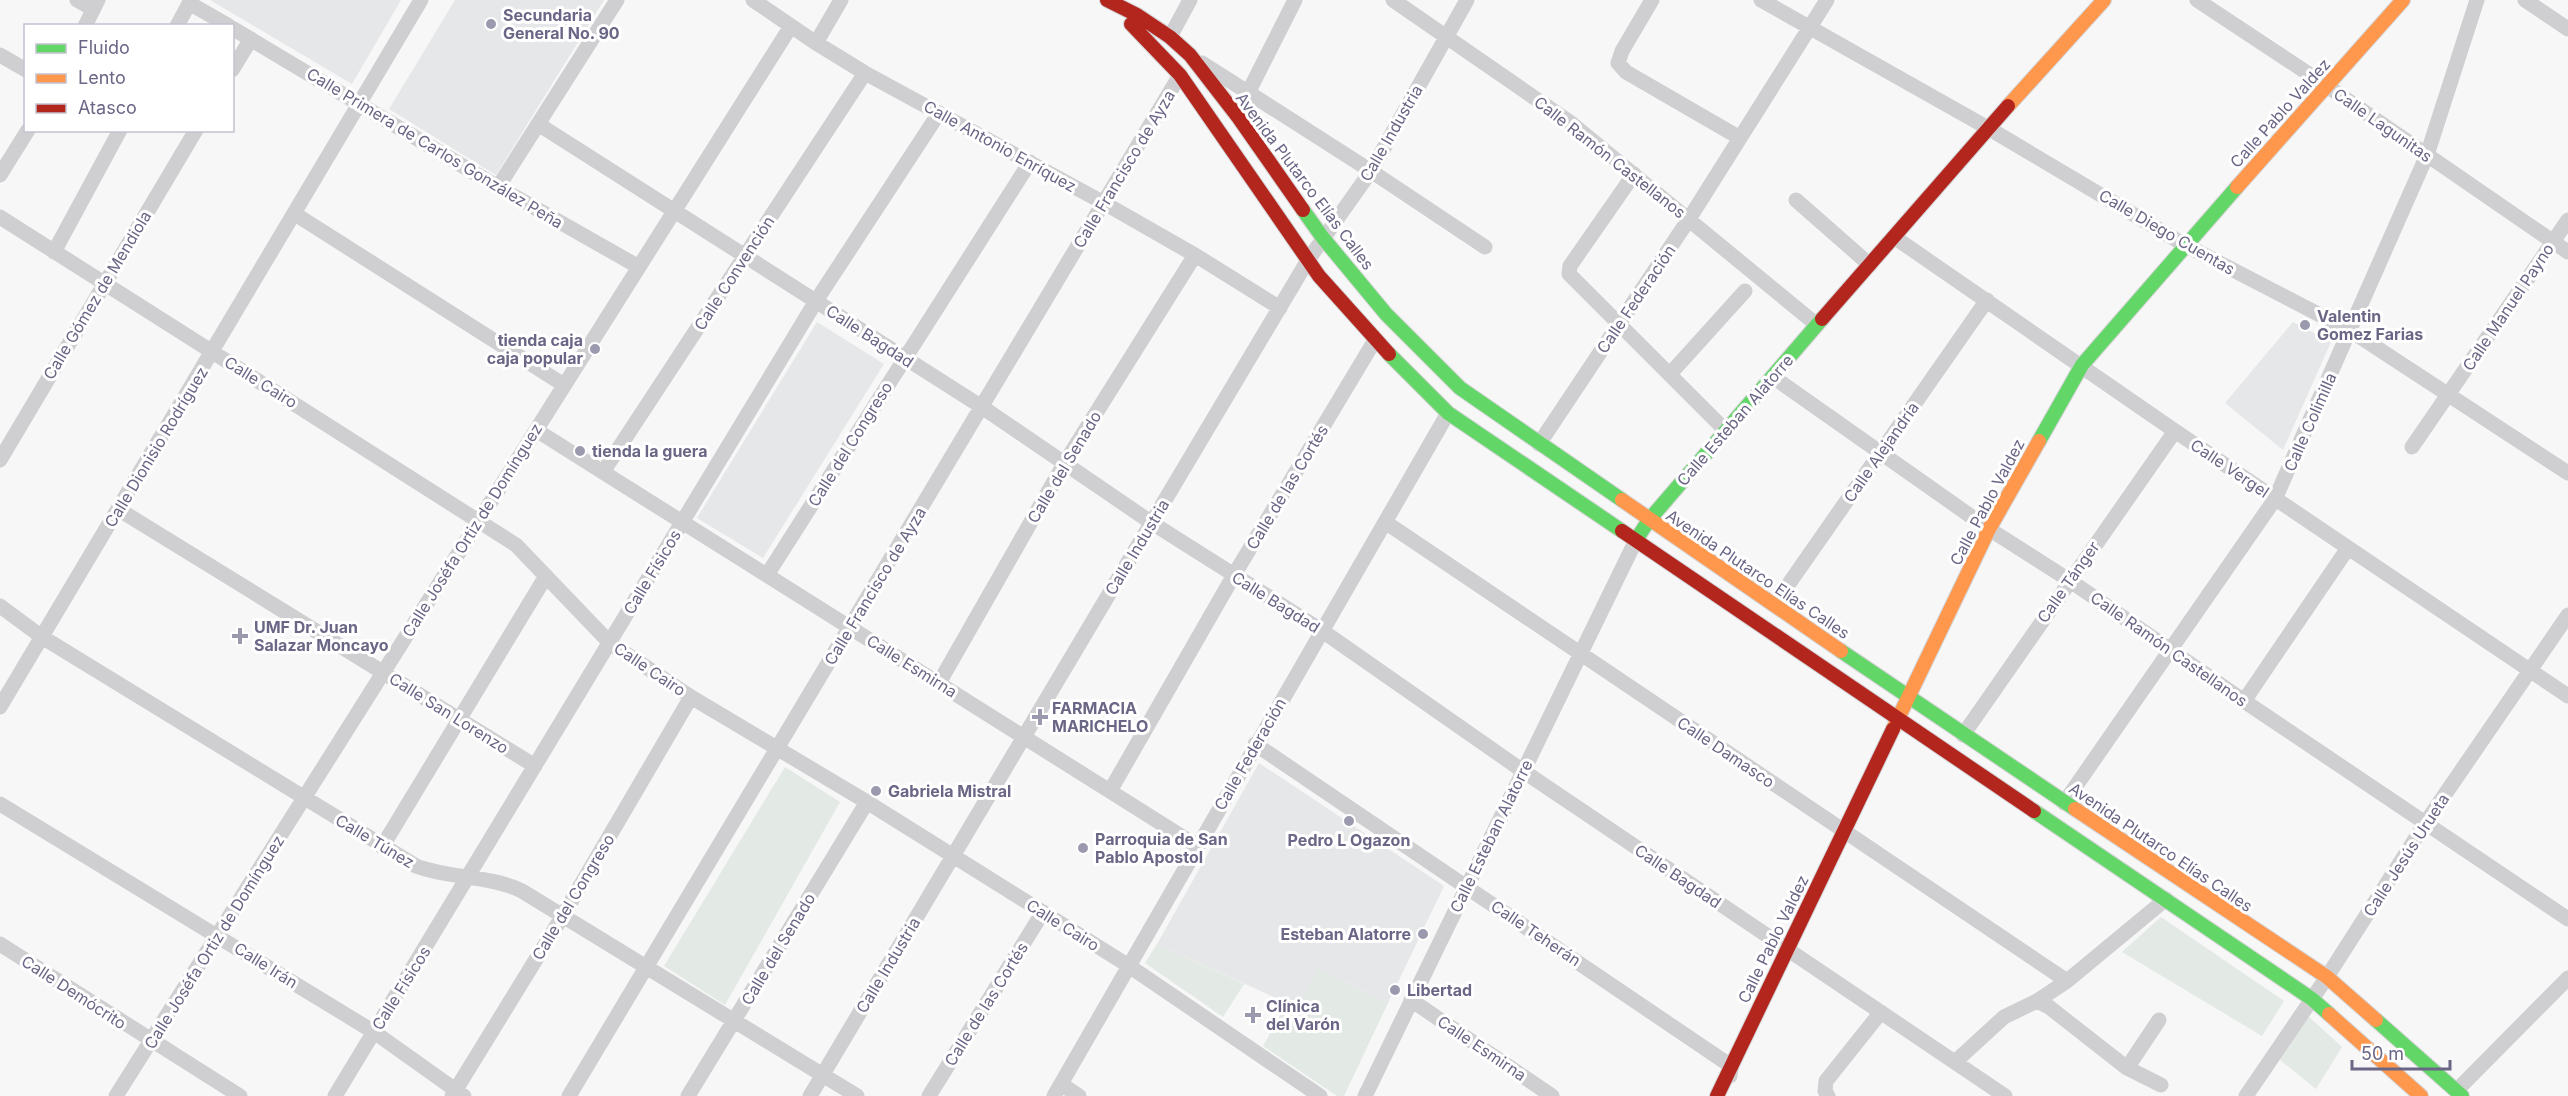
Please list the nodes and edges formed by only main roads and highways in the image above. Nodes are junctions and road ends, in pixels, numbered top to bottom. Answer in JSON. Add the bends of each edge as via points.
{"nodes":[{"id":1,"x":2104,"y":0,"type":"edge"},
{"id":2,"x":2403,"y":0,"type":"edge"},
{"id":3,"x":1109,"y":1,"type":"edge"},
{"id":4,"x":1231,"y":109,"type":"junction"},
{"id":5,"x":1214,"y":121,"type":"junction"},
{"id":6,"x":1649,"y":520,"type":"junction"},
{"id":7,"x":1636,"y":540,"type":"junction"},
{"id":8,"x":1908,"y":696,"type":"junction"},
{"id":9,"x":1897,"y":718,"type":"junction"},
{"id":10,"x":2459,"y":1093,"type":"edge"},
{"id":11,"x":1717,"y":1096,"type":"edge"},
{"id":12,"x":2421,"y":1096,"type":"edge"}],
"edges":[{"from":1,"to":6,"type":"main road","name":"Calle Esteban Alatorre"},
{"from":2,"to":8,"type":"main road","name":"Calle Pablo Valdez","via":[[2082,365],[1989,529]]},
{"from":3,"to":4,"type":"main road","name":"Avenida Plutarco Elías Calles","via":[[1170,37],[1190,55]]},
{"from":3,"to":5,"type":"main road","name":"Avenida Plutarco Elías Calles","via":[[1180,75]]},
{"from":4,"to":5,"type":"main road"},
{"from":4,"to":6,"type":"main road","name":"Avenida Plutarco Elías Calles","via":[[1323,238],[1386,314],[1460,388]]},
{"from":5,"to":7,"type":"main road","name":"Avenida Plutarco Elías Calles","via":[[1308,261],[1375,339],[1448,413]]},
{"from":6,"to":7,"type":"main road","name":"Calle Esteban Alatorre"},
{"from":6,"to":8,"type":"main road","name":"Avenida Plutarco Elías Calles"},
{"from":7,"to":9,"type":"main road","name":"Avenida Plutarco Elías Calles"},
{"from":8,"to":9,"type":"main road","name":"Calle Pablo Valdez"},
{"from":8,"to":10,"type":"main road","name":"Avenida Plutarco Elías Calles","via":[[2327,977]]},
{"from":9,"to":11,"type":"main road","name":"Calle Pablo Valdez"},
{"from":9,"to":12,"type":"main road","name":"Avenida Plutarco Elías Calles","via":[[2312,999]]}]}
